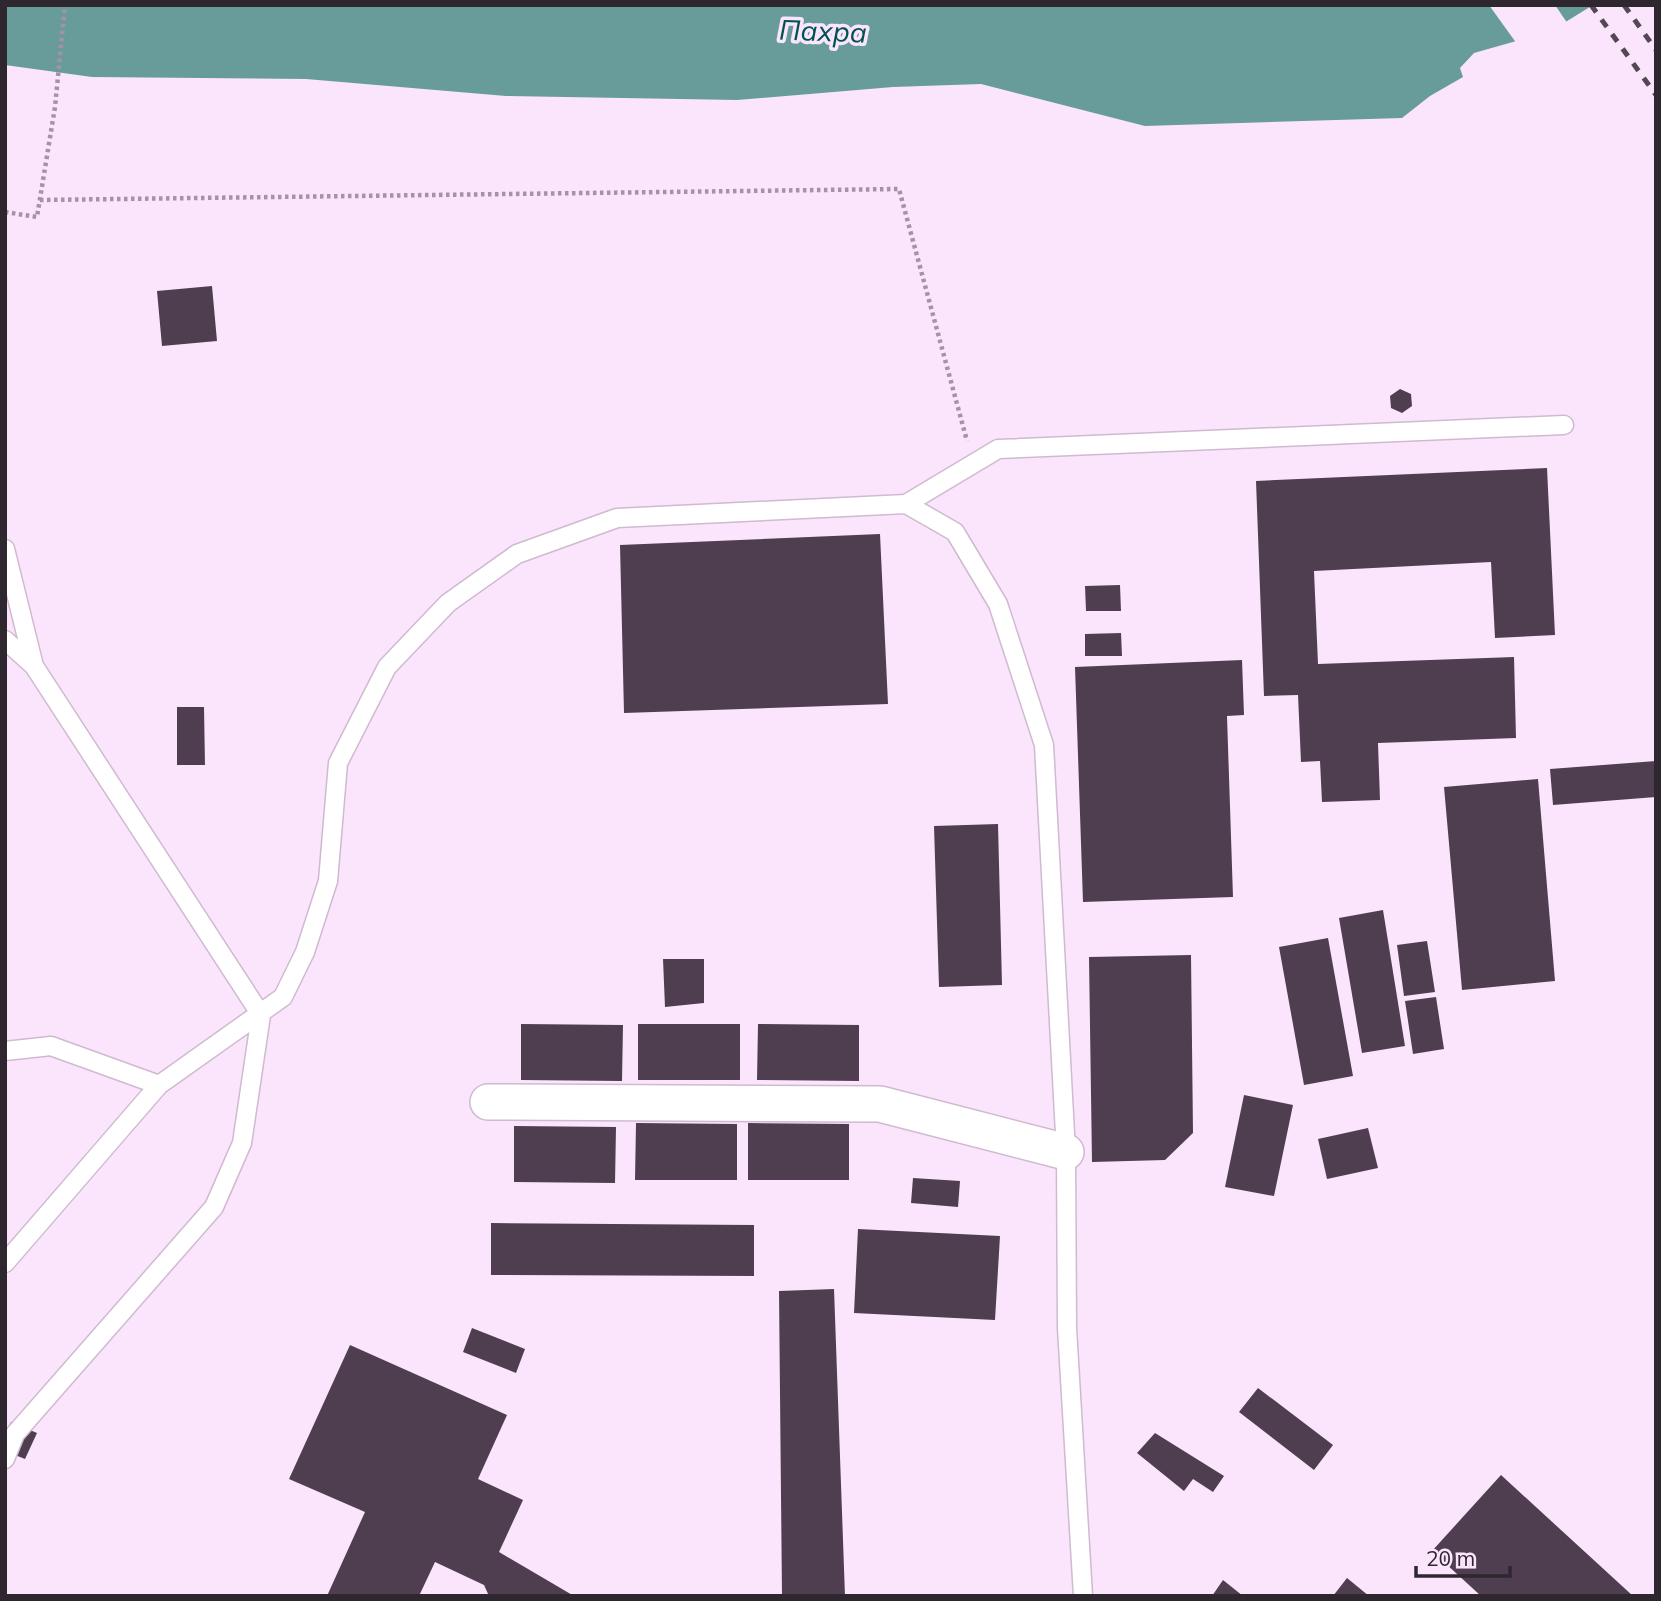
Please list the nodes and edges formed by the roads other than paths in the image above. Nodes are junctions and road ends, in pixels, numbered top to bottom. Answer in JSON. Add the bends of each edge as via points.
{"nodes":[{"id":1,"x":1564,"y":425,"type":"dead end"},
{"id":2,"x":906,"y":504,"type":"junction"},
{"id":3,"x":5,"y":549,"type":"edge"},
{"id":4,"x":5,"y":640,"type":"edge"},
{"id":5,"x":34,"y":666,"type":"junction"},
{"id":6,"x":261,"y":1014,"type":"junction"},
{"id":7,"x":5,"y":1051,"type":"edge"},
{"id":8,"x":159,"y":1086,"type":"junction"},
{"id":9,"x":488,"y":1102,"type":"dead end"},
{"id":10,"x":1066,"y":1152,"type":"junction"},
{"id":11,"x":5,"y":1262,"type":"edge"},
{"id":12,"x":5,"y":1459,"type":"edge"},
{"id":13,"x":1083,"y":1596,"type":"edge"}],
"edges":[{"from":1,"to":2,"type":"lane","via":[[998,449]]},
{"from":2,"to":6,"type":"lane","via":[[617,518],[517,554],[448,603],[387,667],[338,763],[328,881],[305,952],[283,998]]},
{"from":2,"to":10,"type":"lane","via":[[955,532],[998,604],[1044,745]]},
{"from":3,"to":5,"type":"lane"},
{"from":4,"to":5,"type":"lane"},
{"from":5,"to":6,"type":"lane"},
{"from":6,"to":8,"type":"lane"},
{"from":6,"to":12,"type":"lane","via":[[242,1143],[214,1207],[15,1434]]},
{"from":7,"to":8,"type":"lane","via":[[51,1046]]},
{"from":8,"to":11,"type":"lane"},
{"from":9,"to":10,"type":"street","via":[[880,1104]]},
{"from":10,"to":13,"type":"lane","via":[[1067,1328]]}]}
